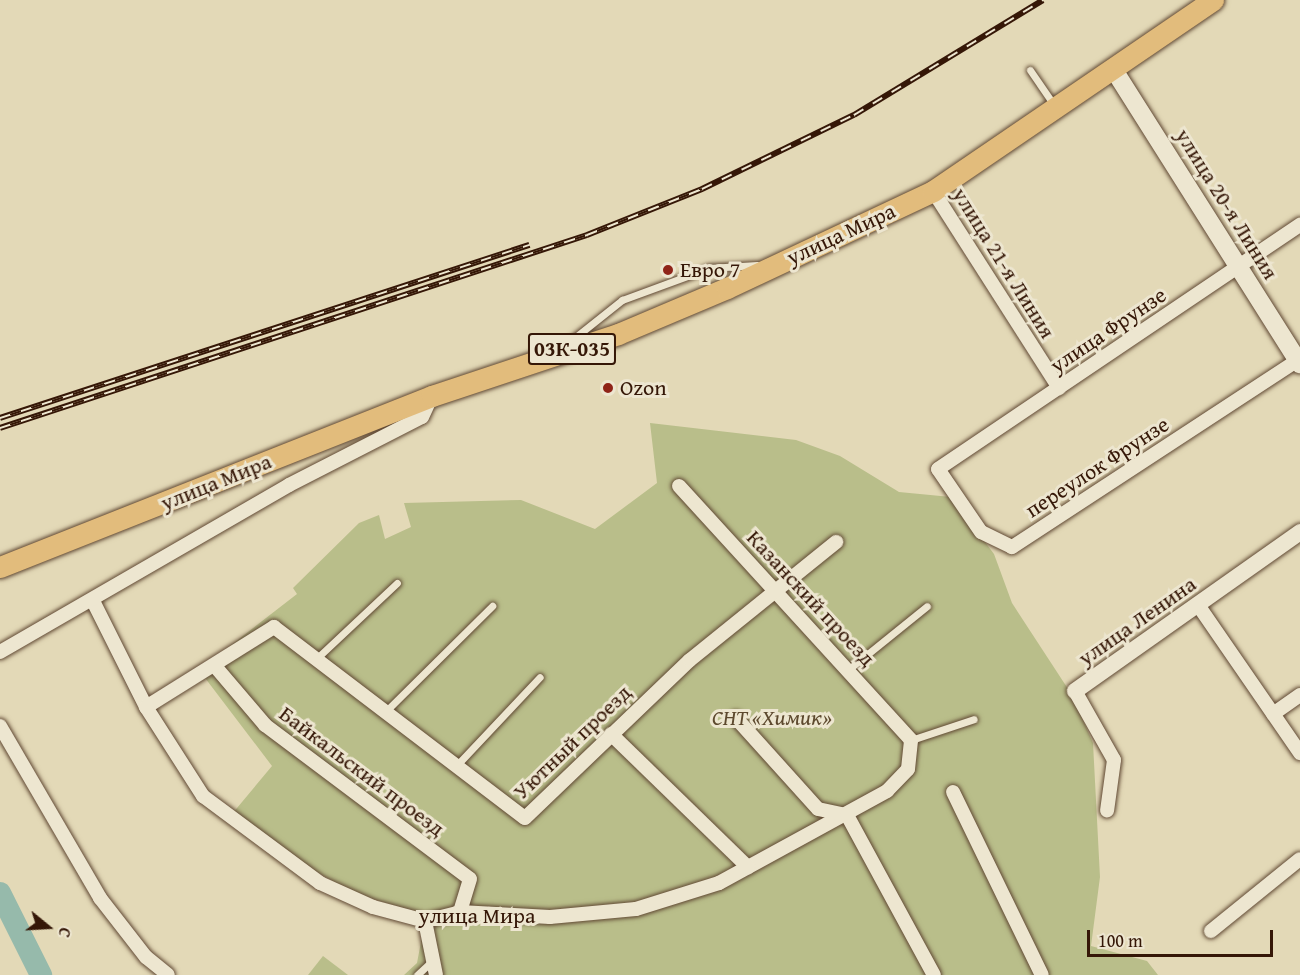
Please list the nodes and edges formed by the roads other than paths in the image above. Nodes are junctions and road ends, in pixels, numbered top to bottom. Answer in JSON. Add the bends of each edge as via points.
{"nodes":[{"id":1,"x":1213,"y":0,"type":"edge"},
{"id":2,"x":1030,"y":70,"type":"dead end"},
{"id":3,"x":1114,"y":70,"type":"junction"},
{"id":4,"x":1056,"y":108,"type":"junction"},
{"id":5,"x":933,"y":191,"type":"junction"},
{"id":6,"x":1300,"y":225,"type":"edge"},
{"id":7,"x":783,"y":262,"type":"junction"},
{"id":8,"x":1238,"y":267,"type":"junction"},
{"id":9,"x":553,"y":355,"type":"junction"},
{"id":10,"x":1299,"y":362,"type":"edge"},
{"id":11,"x":1059,"y":388,"type":"junction"},
{"id":12,"x":432,"y":396,"type":"junction"},
{"id":13,"x":938,"y":469,"type":"joint"},
{"id":14,"x":679,"y":486,"type":"dead end"},
{"id":15,"x":1300,"y":532,"type":"edge"},
{"id":16,"x":836,"y":542,"type":"dead end"},
{"id":17,"x":0,"y":567,"type":"edge"},
{"id":18,"x":397,"y":583,"type":"dead end"},
{"id":19,"x":776,"y":593,"type":"junction"},
{"id":20,"x":93,"y":601,"type":"junction"},
{"id":21,"x":1198,"y":605,"type":"junction"},
{"id":22,"x":492,"y":606,"type":"dead end"},
{"id":23,"x":927,"y":606,"type":"dead end"},
{"id":24,"x":0,"y":652,"type":"edge"},
{"id":25,"x":316,"y":659,"type":"junction"},
{"id":26,"x":214,"y":665,"type":"junction"},
{"id":27,"x":849,"y":669,"type":"junction"},
{"id":28,"x":540,"y":677,"type":"dead end"},
{"id":29,"x":1075,"y":691,"type":"joint"},
{"id":30,"x":1300,"y":695,"type":"edge"},
{"id":31,"x":146,"y":707,"type":"junction"},
{"id":32,"x":385,"y":712,"type":"junction"},
{"id":33,"x":1273,"y":714,"type":"junction"},
{"id":34,"x":736,"y":718,"type":"dead end"},
{"id":35,"x":974,"y":719,"type":"dead end"},
{"id":36,"x":0,"y":726,"type":"edge"},
{"id":37,"x":610,"y":734,"type":"junction"},
{"id":38,"x":912,"y":740,"type":"junction"},
{"id":39,"x":1300,"y":753,"type":"edge"},
{"id":40,"x":456,"y":766,"type":"junction"},
{"id":41,"x":953,"y":792,"type":"dead end"},
{"id":42,"x":1107,"y":811,"type":"dead end"},
{"id":43,"x":847,"y":814,"type":"junction"},
{"id":44,"x":1300,"y":859,"type":"edge"},
{"id":45,"x":748,"y":867,"type":"junction"},
{"id":46,"x":460,"y":912,"type":"junction"},
{"id":47,"x":425,"y":921,"type":"junction"},
{"id":48,"x":1211,"y":932,"type":"dead end"},
{"id":49,"x":432,"y":961,"type":"junction"},
{"id":50,"x":1037,"y":974,"type":"edge"},
{"id":51,"x":168,"y":975,"type":"edge"},
{"id":52,"x":417,"y":975,"type":"edge"},
{"id":53,"x":435,"y":975,"type":"edge"},
{"id":54,"x":934,"y":975,"type":"edge"}],
"edges":[{"from":1,"to":3,"type":"main road","name":"улица Мира"},
{"from":2,"to":4,"type":"lane"},
{"from":3,"to":4,"type":"main road","name":"улица Мира","number":"03К-035"},
{"from":3,"to":8,"type":"main road","name":"улица 20-я Линия"},
{"from":4,"to":5,"type":"main road","name":"улица Мира","number":"03К-035"},
{"from":5,"to":7,"type":"main road","name":"улица Мира","number":"03К-035"},
{"from":5,"to":11,"type":"street","name":"улица 21-я Линия"},
{"from":6,"to":8,"type":"street","name":"улица Фрунзе"},
{"from":7,"to":9,"type":"main road","name":"улица Мира","number":"03К-035","via":[[618,334]]},
{"from":7,"to":9,"type":"lane","via":[[709,268],[622,300]]},
{"from":8,"to":10,"type":"main road","name":"улица 20-я Линия"},
{"from":8,"to":11,"type":"street","name":"улица Фрунзе"},
{"from":9,"to":12,"type":"main road","name":"улица Мира","number":"03К-035"},
{"from":10,"to":13,"type":"street","name":"переулок Фрунзе","via":[[1012,548],[981,532]]},
{"from":11,"to":13,"type":"street","name":"улица Фрунзе"},
{"from":12,"to":17,"type":"main road","name":"улица Мира","number":"03К-035"},
{"from":12,"to":20,"type":"street","name":"улица Мира","via":[[422,417],[289,485]]},
{"from":14,"to":19,"type":"street","name":"Казанский проезд"},
{"from":15,"to":21,"type":"street","name":"улица Ленина"},
{"from":16,"to":19,"type":"street","name":"Уютный проезд"},
{"from":18,"to":25,"type":"lane"},
{"from":19,"to":27,"type":"street","name":"Казанский проезд"},
{"from":19,"to":37,"type":"street","name":"Уютный проезд","via":[[690,660]]},
{"from":20,"to":24,"type":"street","name":"улица Мира"},
{"from":20,"to":31,"type":"street","name":"улица Мира"},
{"from":21,"to":29,"type":"street","name":"улица Ленина"},
{"from":21,"to":33,"type":"street"},
{"from":22,"to":32,"type":"lane"},
{"from":23,"to":27,"type":"lane"},
{"from":25,"to":26,"type":"street","name":"Уютный проезд","via":[[274,627]]},
{"from":25,"to":32,"type":"street","name":"Уютный проезд"},
{"from":26,"to":31,"type":"street"},
{"from":26,"to":46,"type":"street","name":"Байкальский проезд","via":[[265,725],[470,879]]},
{"from":27,"to":38,"type":"street","name":"Казанский проезд"},
{"from":28,"to":40,"type":"lane"},
{"from":29,"to":42,"type":"street","name":"улица Ленина","via":[[1114,760]]},
{"from":30,"to":33,"type":"street"},
{"from":31,"to":47,"type":"street","name":"улица Мира","via":[[203,796],[246,832],[320,883],[373,907]]},
{"from":32,"to":40,"type":"street","name":"Уютный проезд"},
{"from":33,"to":39,"type":"street"},
{"from":34,"to":43,"type":"street","via":[[818,809]]},
{"from":35,"to":38,"type":"lane"},
{"from":36,"to":51,"type":"street","via":[[100,898],[146,957]]},
{"from":37,"to":40,"type":"street","name":"Уютный проезд","via":[[525,818]]},
{"from":37,"to":45,"type":"street"},
{"from":38,"to":43,"type":"street","name":"улица Мира","via":[[908,769],[887,791]]},
{"from":41,"to":50,"type":"street"},
{"from":43,"to":45,"type":"street","name":"улица Мира"},
{"from":43,"to":54,"type":"street"},
{"from":44,"to":48,"type":"street"},
{"from":45,"to":46,"type":"street","name":"улица Мира","via":[[685,898],[636,909],[550,917]]},
{"from":46,"to":47,"type":"street","name":"улица Мира"},
{"from":47,"to":49,"type":"street"},
{"from":49,"to":52,"type":"lane"},
{"from":49,"to":53,"type":"street"}]}
